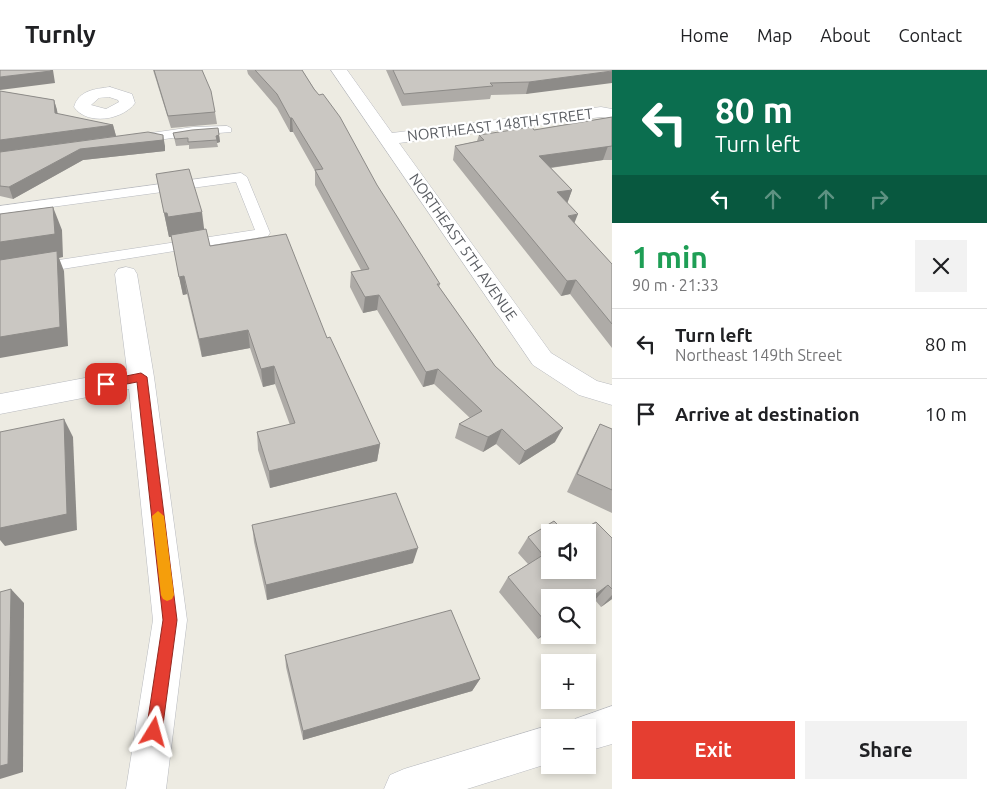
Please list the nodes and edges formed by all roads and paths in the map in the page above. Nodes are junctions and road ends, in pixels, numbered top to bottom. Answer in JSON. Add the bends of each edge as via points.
{"nodes":[{"id":1,"x":339,"y":70,"type":"edge"},
{"id":2,"x":612,"y":114,"type":"edge"},
{"id":3,"x":227,"y":130,"type":"dead end"},
{"id":4,"x":387,"y":139,"type":"junction"},
{"id":5,"x":126,"y":140,"type":"edge"},
{"id":6,"x":0,"y":210,"type":"edge"},
{"id":7,"x":0,"y":274,"type":"edge"},
{"id":8,"x":126,"y":274,"type":"dead end"},
{"id":9,"x":141,"y":377,"type":"junction"},
{"id":10,"x":612,"y":395,"type":"edge"},
{"id":11,"x":0,"y":404,"type":"edge"},
{"id":12,"x":612,"y":724,"type":"edge"},
{"id":13,"x":596,"y":729,"type":"edge"},
{"id":14,"x":541,"y":747,"type":"edge"},
{"id":15,"x":146,"y":789,"type":"edge"},
{"id":16,"x":404,"y":789,"type":"edge"}],
"edges":[{"from":1,"to":4,"type":"street","name":"NORTHEAST 5TH AVENUE"},
{"from":2,"to":4,"type":"street","name":"NORTHEAST 148TH STREET","via":[[601,112]]},
{"from":3,"to":5,"type":"lane"},
{"from":4,"to":10,"type":"street","name":"NORTHEAST 5TH AVENUE","via":[[542,359],[588,388]]},
{"from":6,"to":7,"type":"lane","via":[[241,177],[262,233]]},
{"from":8,"to":9,"type":"street"},
{"from":9,"to":11,"type":"street"},
{"from":9,"to":15,"type":"street","via":[[170,620]]},
{"from":12,"to":13,"type":"street"},
{"from":14,"to":16,"type":"street"}]}
